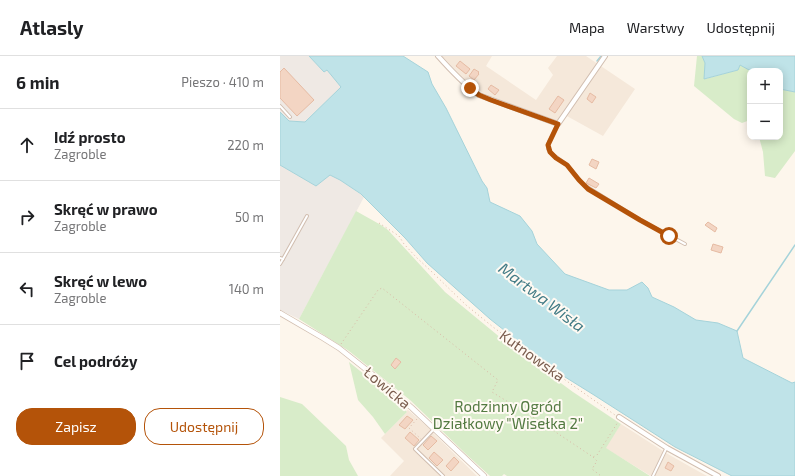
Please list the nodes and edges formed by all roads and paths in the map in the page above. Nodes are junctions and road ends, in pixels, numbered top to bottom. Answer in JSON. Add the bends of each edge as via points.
{"nodes":[{"id":1,"x":438,"y":56,"type":"edge"},
{"id":2,"x":605,"y":56,"type":"edge"},
{"id":3,"x":280,"y":106,"type":"edge"},
{"id":4,"x":290,"y":116,"type":"dead end"},
{"id":5,"x":558,"y":124,"type":"junction"},
{"id":6,"x":307,"y":216,"type":"dead end"},
{"id":7,"x":379,"y":223,"type":"dead end"},
{"id":8,"x":685,"y":244,"type":"dead end"},
{"id":9,"x":281,"y":258,"type":"edge"},
{"id":10,"x":280,"y":264,"type":"edge"},
{"id":11,"x":280,"y":314,"type":"edge"},
{"id":12,"x":339,"y":348,"type":"junction"},
{"id":13,"x":418,"y":417,"type":"dead end"},
{"id":14,"x":619,"y":417,"type":"joint"},
{"id":15,"x":618,"y":422,"type":"dead end"},
{"id":16,"x":434,"y":428,"type":"junction"},
{"id":17,"x":423,"y":441,"type":"junction"},
{"id":18,"x":667,"y":448,"type":"junction"},
{"id":19,"x":593,"y":457,"type":"junction"},
{"id":20,"x":443,"y":476,"type":"edge"},
{"id":21,"x":484,"y":476,"type":"edge"},
{"id":22,"x":602,"y":476,"type":"edge"},
{"id":23,"x":652,"y":476,"type":"edge"},
{"id":24,"x":718,"y":476,"type":"edge"}],
"edges":[{"from":1,"to":5,"type":"street","via":[[479,95]]},
{"from":2,"to":5,"type":"street"},
{"from":3,"to":4,"type":"lane"},
{"from":5,"to":8,"type":"lane","via":[[548,149],[567,165],[584,185]]},
{"from":6,"to":9,"type":"lane"},
{"from":7,"to":14,"type":"path","name":"Kutnowska","via":[[399,236],[416,257],[504,336]]},
{"from":9,"to":10,"type":"lane"},
{"from":11,"to":12,"type":"street","name":"Łowicka"},
{"from":12,"to":16,"type":"street","name":"Łowicka"},
{"from":12,"to":19,"type":"path","via":[[378,290],[382,288],[498,380],[492,392]]},
{"from":13,"to":17,"type":"path","via":[[408,428]]},
{"from":14,"to":18,"type":"street"},
{"from":15,"to":19,"type":"path","via":[[597,455]]},
{"from":16,"to":17,"type":"lane"},
{"from":16,"to":21,"type":"street","name":"Łowicka"},
{"from":17,"to":20,"type":"lane","via":[[415,449]]},
{"from":18,"to":23,"type":"lane"},
{"from":18,"to":24,"type":"street"},
{"from":19,"to":22,"type":"path","via":[[597,461],[592,469]]}]}
